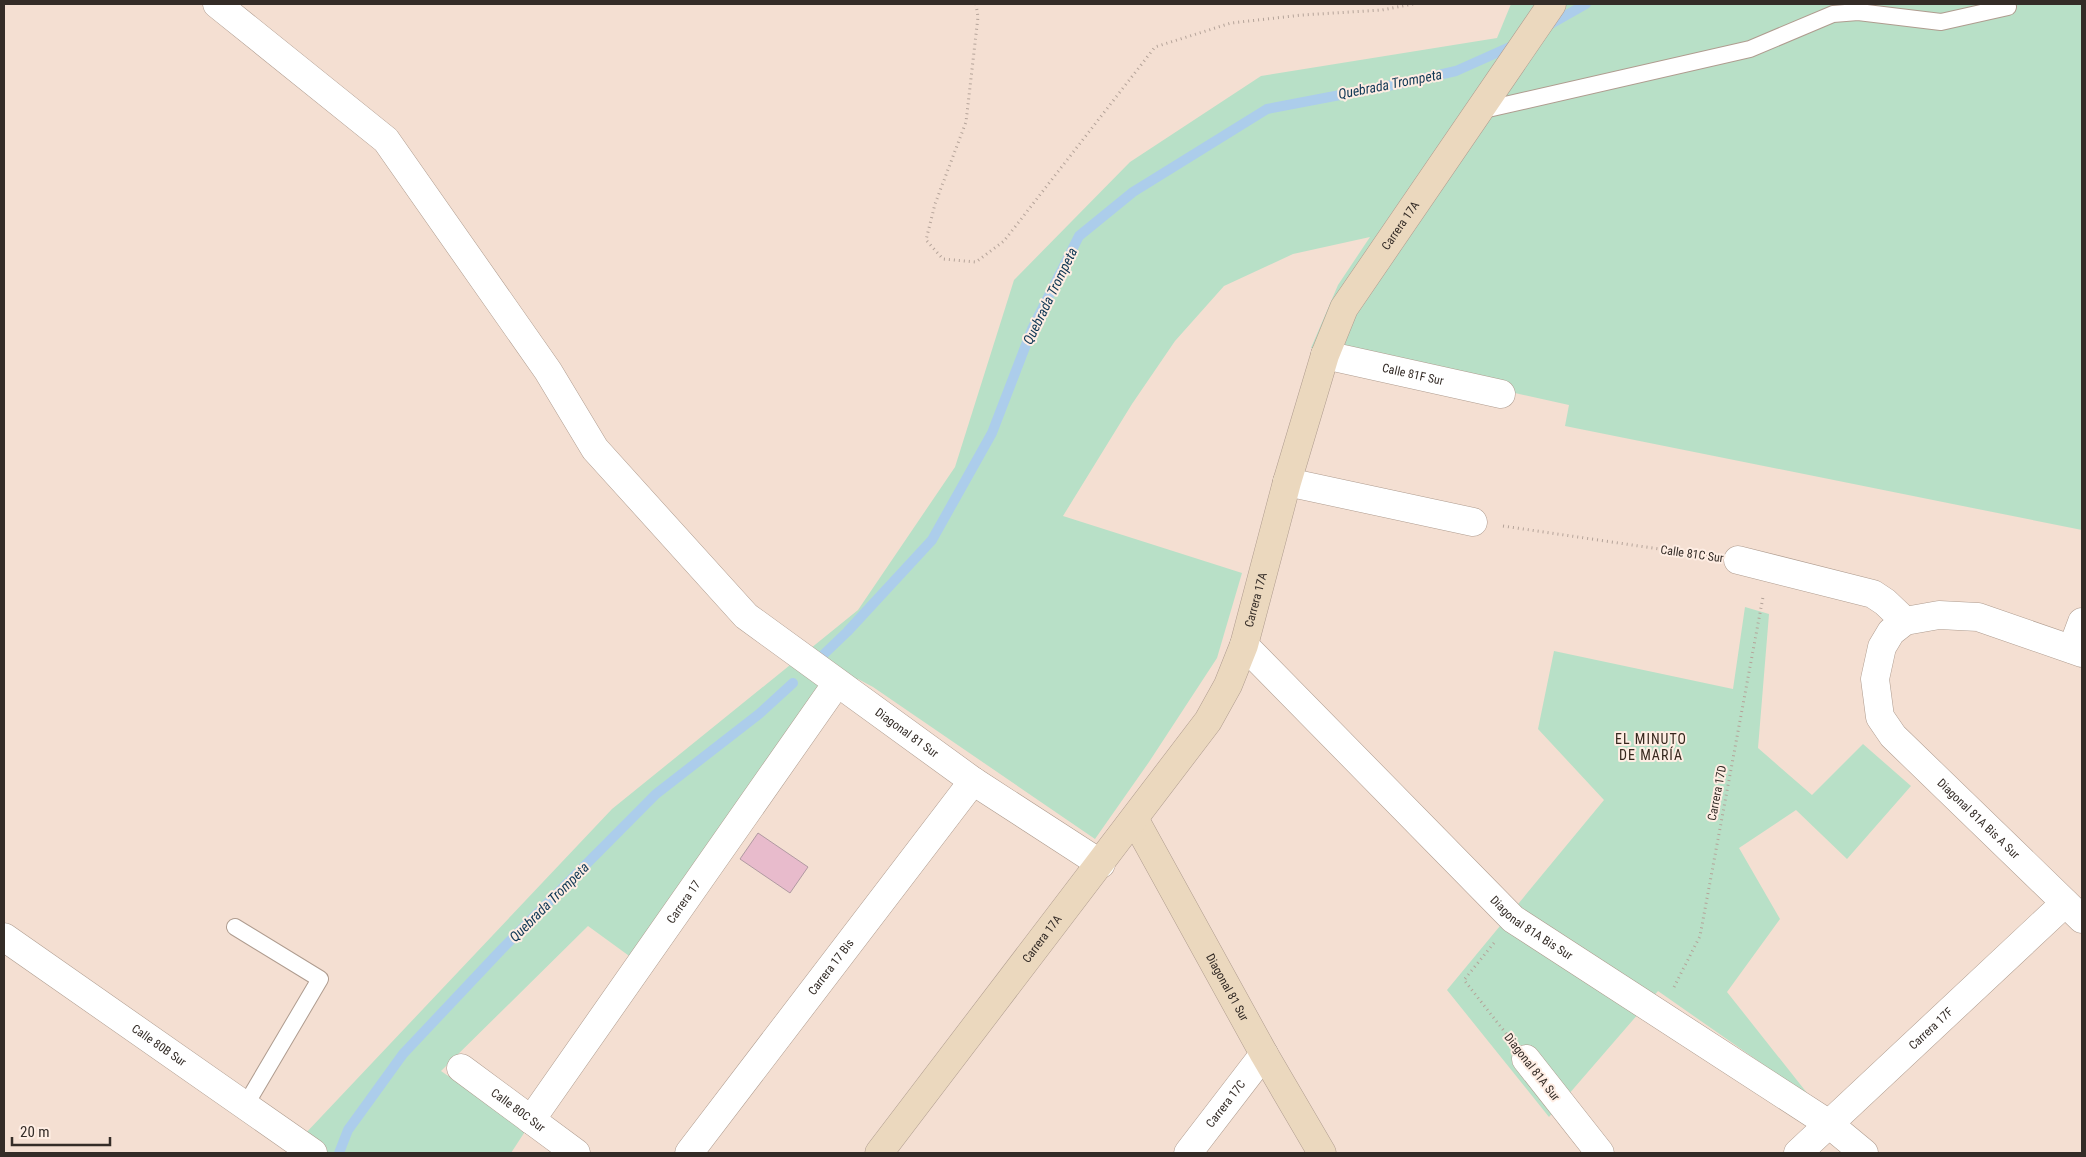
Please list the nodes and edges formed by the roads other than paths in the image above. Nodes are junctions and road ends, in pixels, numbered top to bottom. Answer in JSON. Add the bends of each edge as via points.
{"nodes":[{"id":1,"x":217,"y":4,"type":"edge"},
{"id":2,"x":1552,"y":4,"type":"edge"},
{"id":3,"x":2008,"y":7,"type":"dead end"},
{"id":4,"x":1479,"y":111,"type":"junction"},
{"id":5,"x":1325,"y":355,"type":"junction"},
{"id":6,"x":1501,"y":394,"type":"dead end"},
{"id":7,"x":1287,"y":482,"type":"junction"},
{"id":8,"x":1473,"y":522,"type":"road end"},
{"id":9,"x":1738,"y":560,"type":"road end"},
{"id":10,"x":1905,"y":621,"type":"junction"},
{"id":11,"x":2082,"y":622,"type":"edge"},
{"id":12,"x":1244,"y":645,"type":"junction"},
{"id":13,"x":2077,"y":651,"type":"edge"},
{"id":14,"x":837,"y":683,"type":"junction"},
{"id":15,"x":974,"y":780,"type":"junction"},
{"id":16,"x":1135,"y":820,"type":"junction"},
{"id":17,"x":1101,"y":864,"type":"junction"},
{"id":18,"x":2074,"y":911,"type":"edge"},
{"id":19,"x":235,"y":928,"type":"dead end"},
{"id":20,"x":4,"y":937,"type":"edge"},
{"id":21,"x":1264,"y":1054,"type":"junction"},
{"id":22,"x":1526,"y":1059,"type":"road end"},
{"id":23,"x":460,"y":1068,"type":"dead end"},
{"id":24,"x":245,"y":1106,"type":"junction"},
{"id":25,"x":531,"y":1120,"type":"junction"},
{"id":26,"x":1829,"y":1124,"type":"junction"},
{"id":27,"x":313,"y":1153,"type":"edge"},
{"id":28,"x":576,"y":1153,"type":"edge"},
{"id":29,"x":689,"y":1153,"type":"edge"},
{"id":30,"x":879,"y":1153,"type":"edge"},
{"id":31,"x":1188,"y":1153,"type":"edge"},
{"id":32,"x":1322,"y":1153,"type":"edge"},
{"id":33,"x":1600,"y":1153,"type":"edge"},
{"id":34,"x":1798,"y":1153,"type":"edge"},
{"id":35,"x":1864,"y":1153,"type":"edge"}],
"edges":[{"from":1,"to":14,"type":"street","name":"Diagonal 81 Sur","via":[[386,140],[548,371],[595,449],[746,616]]},
{"from":2,"to":4,"type":"street","name":"Carrera 17A"},
{"from":3,"to":4,"type":"lane","via":[[1941,22],[1858,12],[1833,14],[1750,49]]},
{"from":4,"to":5,"type":"street","name":"Carrera 17A","via":[[1344,308]]},
{"from":5,"to":6,"type":"street","name":"Calle 81F Sur"},
{"from":5,"to":7,"type":"street","name":"Carrera 17A"},
{"from":7,"to":8,"type":"street"},
{"from":7,"to":12,"type":"street","name":"Carrera 17A"},
{"from":9,"to":10,"type":"street","name":"Calle 81C Sur","via":[[1873,594]]},
{"from":10,"to":13,"type":"street","via":[[1939,615],[1978,616]]},
{"from":10,"to":18,"type":"street","name":"Diagonal 81A Bis A Sur","via":[[1891,632],[1882,647],[1875,679],[1880,716],[1893,736]]},
{"from":11,"to":13,"type":"street"},
{"from":12,"to":16,"type":"street","name":"Carrera 17A","via":[[1228,686],[1208,721]]},
{"from":12,"to":26,"type":"street","name":"Diagonal 81A Bis Sur","via":[[1513,919]]},
{"from":14,"to":15,"type":"street","name":"Diagonal 81 Sur"},
{"from":14,"to":25,"type":"street","name":"Carrera 17"},
{"from":15,"to":17,"type":"street","name":"Diagonal 81 Sur"},
{"from":15,"to":29,"type":"street","name":"Carrera 17 Bis"},
{"from":16,"to":17,"type":"street","name":"Carrera 17A"},
{"from":16,"to":21,"type":"street","name":"Diagonal 81 Sur"},
{"from":17,"to":30,"type":"street","name":"Carrera 17A"},
{"from":18,"to":26,"type":"street","name":"Carrera 17F"},
{"from":19,"to":24,"type":"lane","via":[[320,979]]},
{"from":20,"to":24,"type":"street","name":"Calle 80B Sur"},
{"from":21,"to":31,"type":"street","name":"Carrera 17C"},
{"from":21,"to":32,"type":"street","name":"Diagonal 81 Sur"},
{"from":22,"to":33,"type":"street","name":"Diagonal 81A Sur"},
{"from":23,"to":25,"type":"street","name":"Calle 80C Sur"},
{"from":24,"to":27,"type":"street","name":"Calle 80B Sur"},
{"from":25,"to":28,"type":"street","name":"Calle 80C Sur"},
{"from":26,"to":34,"type":"street","name":"Carrera 17F"},
{"from":26,"to":35,"type":"street","name":"Diagonal 81A Bis Sur"}]}
